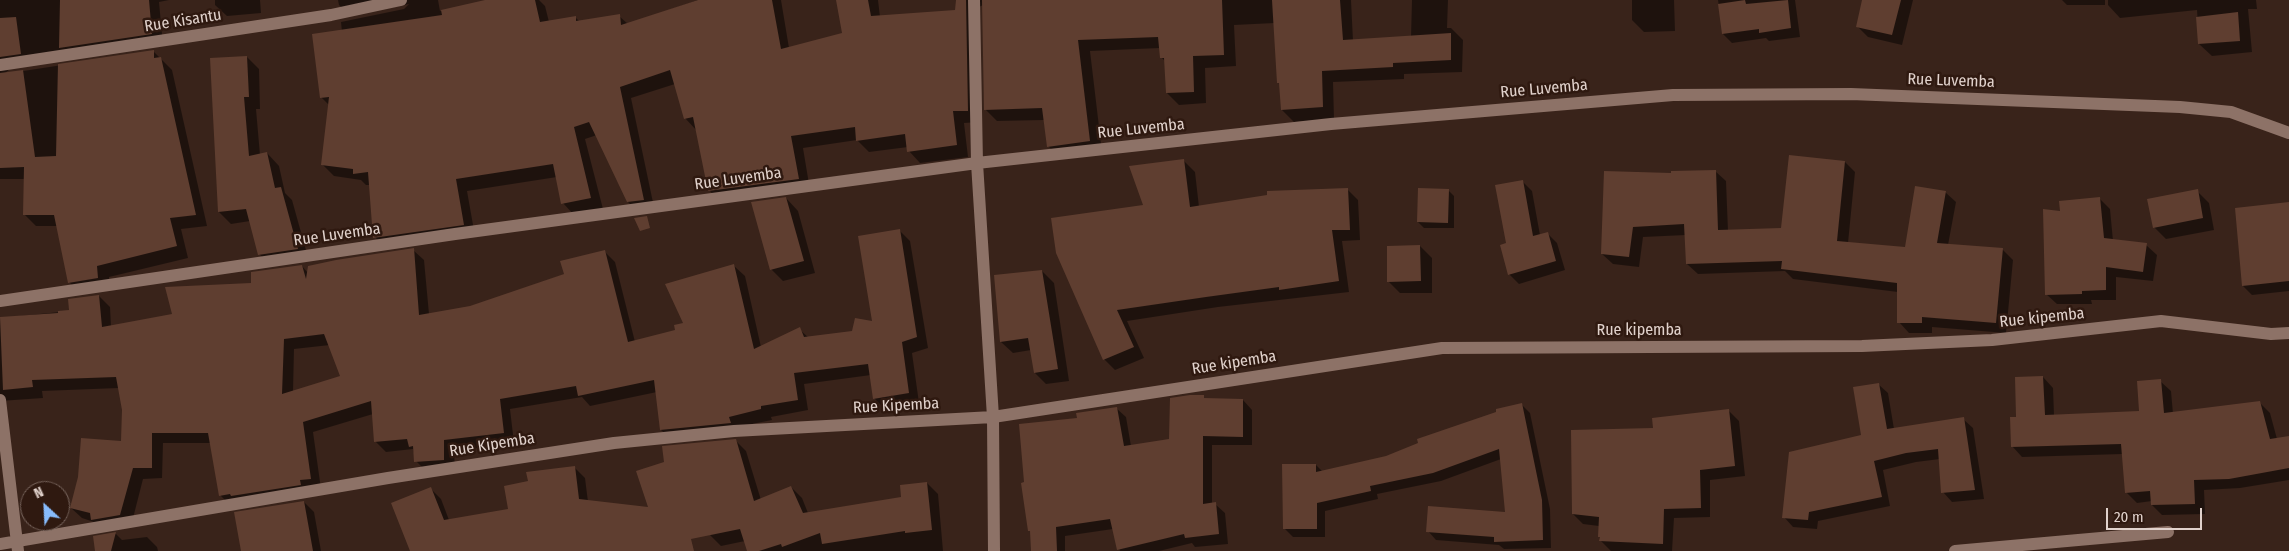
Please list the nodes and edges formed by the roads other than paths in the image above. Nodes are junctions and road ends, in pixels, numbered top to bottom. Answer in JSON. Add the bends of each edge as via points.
{"nodes":[{"id":1,"x":400,"y":0,"type":"edge"},
{"id":2,"x":974,"y":0,"type":"edge"},
{"id":3,"x":0,"y":65,"type":"edge"},
{"id":4,"x":2289,"y":133,"type":"edge"},
{"id":5,"x":977,"y":163,"type":"junction"},
{"id":6,"x":0,"y":301,"type":"edge"},
{"id":7,"x":2289,"y":333,"type":"edge"},
{"id":8,"x":0,"y":400,"type":"edge"},
{"id":9,"x":993,"y":417,"type":"junction"},
{"id":10,"x":2168,"y":532,"type":"dead end"},
{"id":11,"x":0,"y":544,"type":"edge"},
{"id":12,"x":17,"y":547,"type":"edge"},
{"id":13,"x":994,"y":551,"type":"edge"},
{"id":14,"x":1955,"y":551,"type":"edge"}],
"edges":[{"from":1,"to":3,"type":"street","name":"Rue Kisantu","via":[[332,15]]},
{"from":2,"to":5,"type":"street"},
{"from":4,"to":5,"type":"street","name":"Rue Luvemba","via":[[2231,112],[2180,107],[1851,94],[1673,95],[1331,124]]},
{"from":5,"to":6,"type":"street","name":"Rue Luvemba","via":[[455,234]]},
{"from":5,"to":9,"type":"street"},
{"from":7,"to":9,"type":"street","name":"Rue kipemba","via":[[2272,334],[2161,321],[1992,340],[1862,346],[1442,348]]},
{"from":8,"to":12,"type":"street"},
{"from":9,"to":12,"type":"street","name":"Rue Kipemba","via":[[734,431],[614,443],[388,478]]},
{"from":9,"to":13,"type":"street"},
{"from":10,"to":14,"type":"street"},
{"from":11,"to":12,"type":"street","name":"Rue Kipemba"}]}
